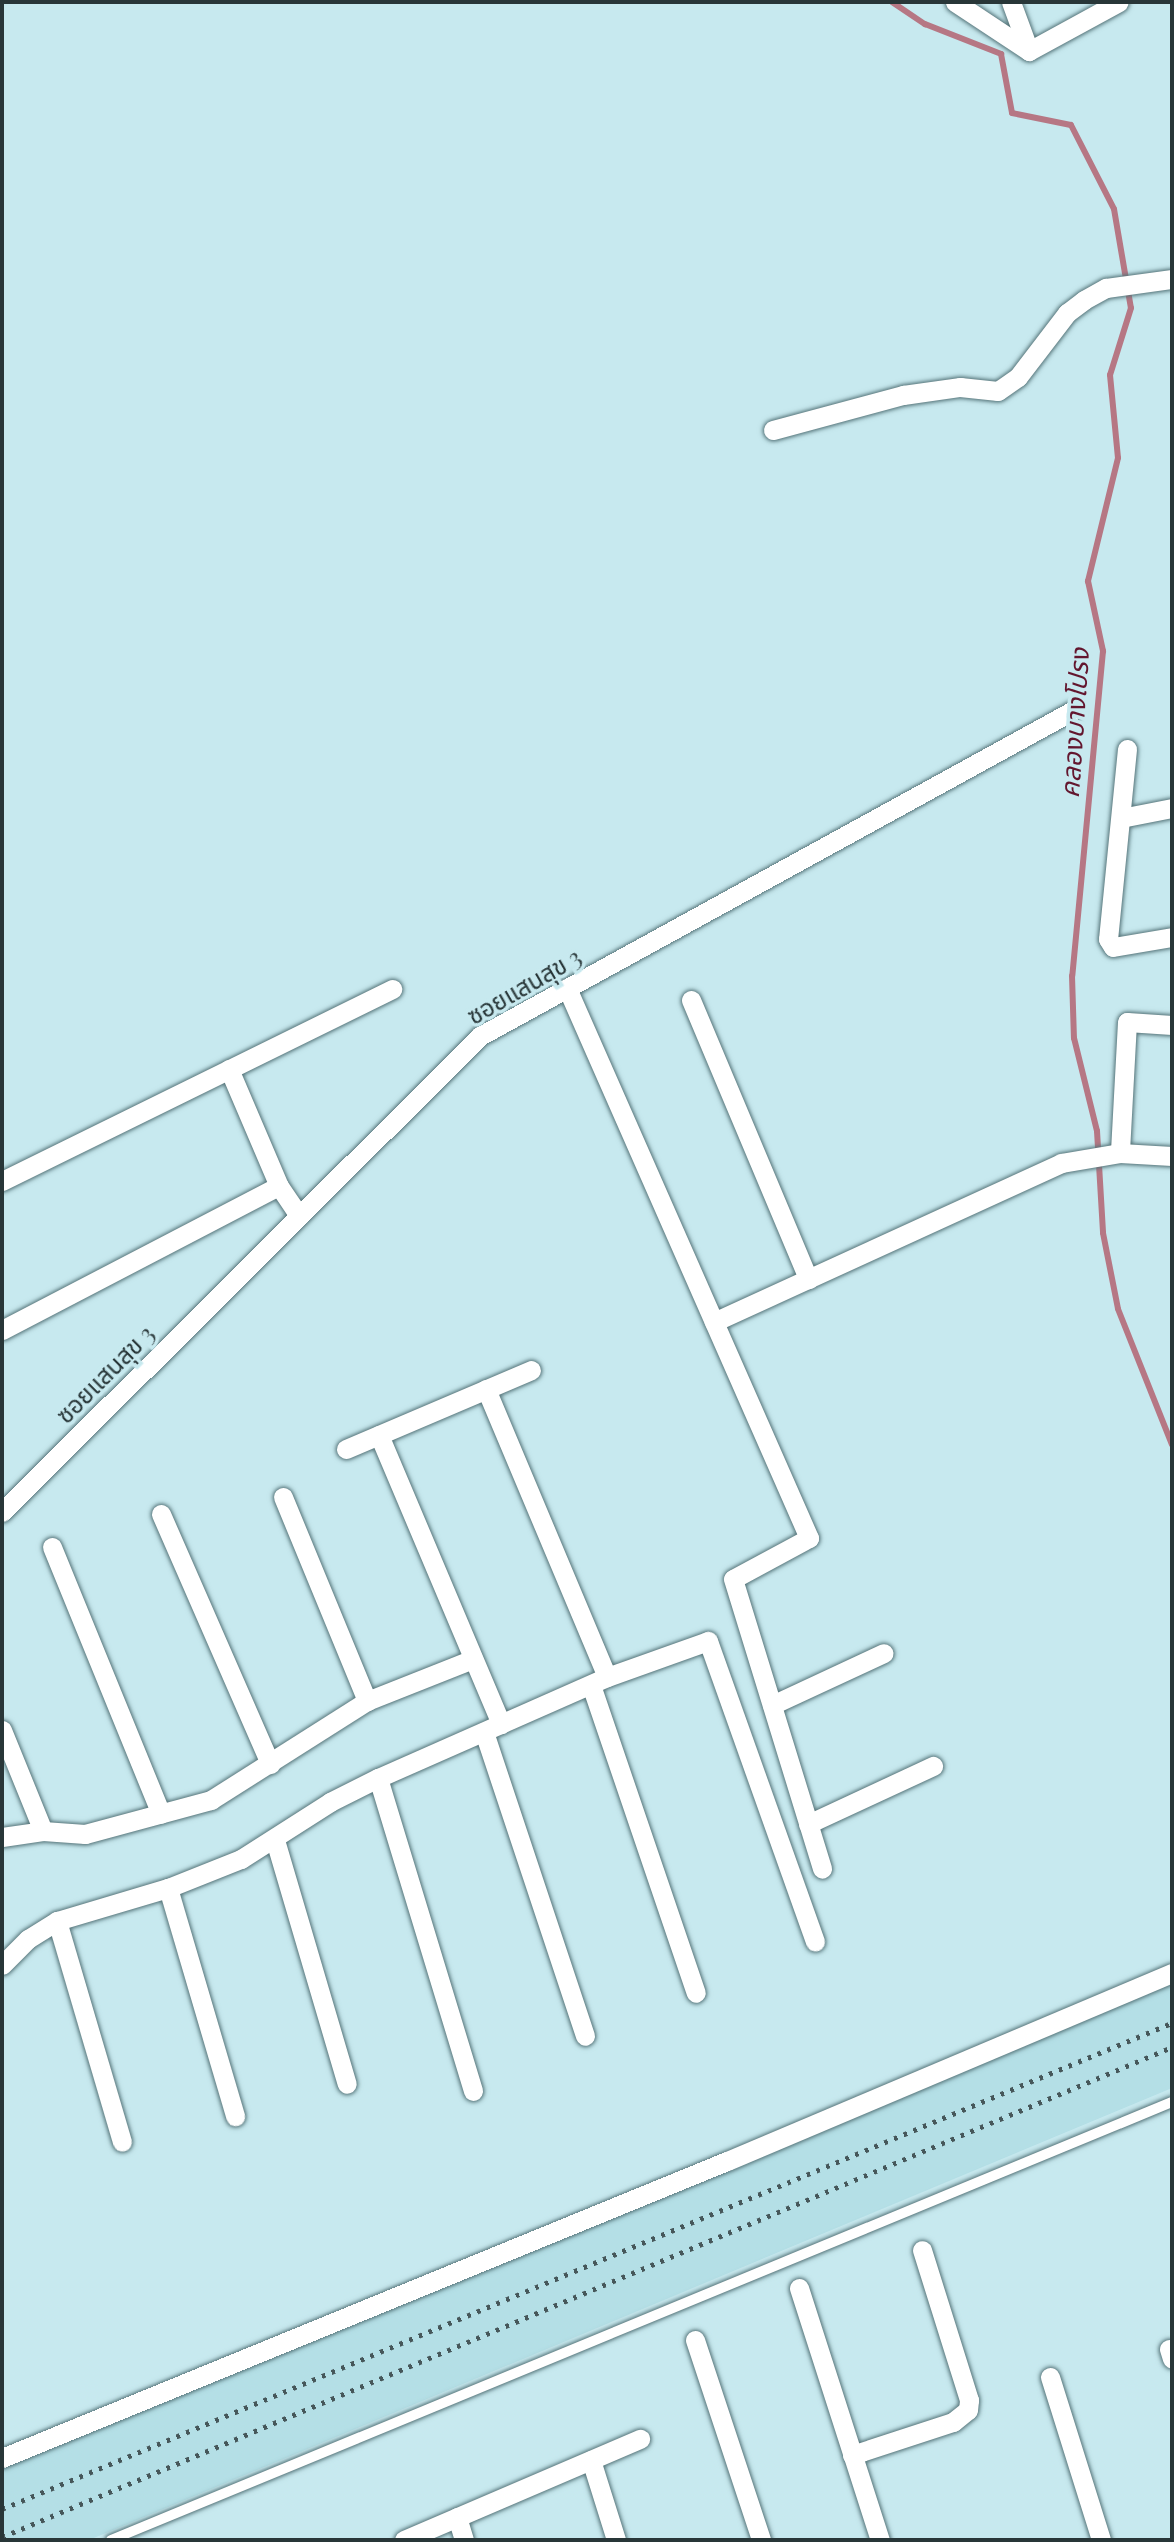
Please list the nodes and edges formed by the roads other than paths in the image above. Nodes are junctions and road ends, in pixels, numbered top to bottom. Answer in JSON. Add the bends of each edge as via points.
{"nodes":[{"id":1,"x":955,"y":2,"type":"edge"},
{"id":2,"x":1011,"y":2,"type":"edge"},
{"id":3,"x":1119,"y":2,"type":"edge"},
{"id":4,"x":1029,"y":51,"type":"junction"},
{"id":5,"x":1172,"y":279,"type":"edge"},
{"id":6,"x":773,"y":430,"type":"dead end"},
{"id":7,"x":1072,"y":711,"type":"dead end"},
{"id":8,"x":1127,"y":749,"type":"dead end"},
{"id":9,"x":1172,"y":808,"type":"edge"},
{"id":10,"x":1121,"y":818,"type":"junction"},
{"id":11,"x":1172,"y":937,"type":"edge"},
{"id":12,"x":568,"y":988,"type":"junction"},
{"id":13,"x":392,"y":989,"type":"dead end"},
{"id":14,"x":691,"y":1000,"type":"dead end"},
{"id":15,"x":1172,"y":1025,"type":"edge"},
{"id":16,"x":229,"y":1069,"type":"junction"},
{"id":17,"x":1116,"y":1153,"type":"junction"},
{"id":18,"x":1172,"y":1156,"type":"edge"},
{"id":19,"x":2,"y":1181,"type":"edge"},
{"id":20,"x":279,"y":1186,"type":"junction"},
{"id":21,"x":299,"y":1216,"type":"junction"},
{"id":22,"x":808,"y":1279,"type":"junction"},
{"id":23,"x":714,"y":1322,"type":"junction"},
{"id":24,"x":2,"y":1330,"type":"edge"},
{"id":25,"x":531,"y":1370,"type":"dead end"},
{"id":26,"x":486,"y":1389,"type":"junction"},
{"id":27,"x":379,"y":1435,"type":"junction"},
{"id":28,"x":346,"y":1449,"type":"dead end"},
{"id":29,"x":283,"y":1497,"type":"dead end"},
{"id":30,"x":2,"y":1512,"type":"edge"},
{"id":31,"x":161,"y":1514,"type":"dead end"},
{"id":32,"x":52,"y":1547,"type":"dead end"},
{"id":33,"x":884,"y":1653,"type":"dead end"},
{"id":34,"x":473,"y":1659,"type":"junction"},
{"id":35,"x":599,"y":1681,"type":"junction"},
{"id":36,"x":367,"y":1701,"type":"junction"},
{"id":37,"x":772,"y":1705,"type":"junction"},
{"id":38,"x":493,"y":1728,"type":"junction"},
{"id":39,"x":2,"y":1730,"type":"edge"},
{"id":40,"x":270,"y":1764,"type":"junction"},
{"id":41,"x":933,"y":1766,"type":"dead end"},
{"id":42,"x":378,"y":1778,"type":"junction"},
{"id":43,"x":160,"y":1814,"type":"junction"},
{"id":44,"x":808,"y":1824,"type":"junction"},
{"id":45,"x":43,"y":1831,"type":"junction"},
{"id":46,"x":2,"y":1837,"type":"edge"},
{"id":47,"x":275,"y":1840,"type":"junction"},
{"id":48,"x":822,"y":1869,"type":"dead end"},
{"id":49,"x":168,"y":1888,"type":"junction"},
{"id":50,"x":57,"y":1921,"type":"junction"},
{"id":51,"x":815,"y":1941,"type":"dead end"},
{"id":52,"x":2,"y":1965,"type":"edge"},
{"id":53,"x":1172,"y":1973,"type":"edge"},
{"id":54,"x":696,"y":1993,"type":"dead end"},
{"id":55,"x":585,"y":2036,"type":"dead end"},
{"id":56,"x":347,"y":2084,"type":"dead end"},
{"id":57,"x":473,"y":2091,"type":"dead end"},
{"id":58,"x":1172,"y":2102,"type":"edge"},
{"id":59,"x":235,"y":2116,"type":"dead end"},
{"id":60,"x":122,"y":2141,"type":"dead end"},
{"id":61,"x":922,"y":2250,"type":"dead end"},
{"id":62,"x":799,"y":2288,"type":"dead end"},
{"id":63,"x":695,"y":2340,"type":"dead end"},
{"id":64,"x":1050,"y":2377,"type":"dead end"},
{"id":65,"x":640,"y":2439,"type":"dead end"},
{"id":66,"x":852,"y":2455,"type":"junction"},
{"id":67,"x":2,"y":2458,"type":"edge"},
{"id":68,"x":591,"y":2460,"type":"junction"},
{"id":69,"x":457,"y":2517,"type":"junction"},
{"id":70,"x":111,"y":2540,"type":"edge"},
{"id":71,"x":404,"y":2540,"type":"edge"},
{"id":72,"x":464,"y":2540,"type":"edge"},
{"id":73,"x":616,"y":2540,"type":"edge"},
{"id":74,"x":761,"y":2540,"type":"edge"},
{"id":75,"x":880,"y":2540,"type":"edge"},
{"id":76,"x":1101,"y":2540,"type":"edge"}],
"edges":[{"from":1,"to":4,"type":"street"},
{"from":2,"to":4,"type":"street"},
{"from":3,"to":4,"type":"street"},
{"from":5,"to":6,"type":"street","via":[[1106,288],[1067,313],[1018,377],[998,391],[960,387],[903,395]]},
{"from":7,"to":12,"type":"street","name":"ซอยแสนสุข 3"},
{"from":8,"to":10,"type":"street"},
{"from":9,"to":10,"type":"street"},
{"from":10,"to":11,"type":"street","via":[[1108,939],[1112,947]]},
{"from":12,"to":21,"type":"street","name":"ซอยแสนสุข 3","via":[[480,1036]]},
{"from":12,"to":23,"type":"street"},
{"from":13,"to":16,"type":"street"},
{"from":14,"to":22,"type":"street"},
{"from":15,"to":17,"type":"street","via":[[1127,1022]]},
{"from":16,"to":19,"type":"street"},
{"from":16,"to":20,"type":"street"},
{"from":17,"to":18,"type":"street"},
{"from":17,"to":22,"type":"street","via":[[1061,1163]]},
{"from":20,"to":21,"type":"street"},
{"from":20,"to":24,"type":"street"},
{"from":21,"to":30,"type":"street","name":"ซอยแสนสุข 3"},
{"from":22,"to":23,"type":"street"},
{"from":23,"to":37,"type":"street","via":[[809,1538],[733,1579]]},
{"from":25,"to":26,"type":"street"},
{"from":26,"to":27,"type":"street"},
{"from":26,"to":35,"type":"street"},
{"from":27,"to":28,"type":"street"},
{"from":27,"to":34,"type":"street"},
{"from":29,"to":36,"type":"street"},
{"from":31,"to":40,"type":"street"},
{"from":32,"to":43,"type":"street"},
{"from":33,"to":37,"type":"street"},
{"from":34,"to":36,"type":"street"},
{"from":34,"to":38,"type":"street"},
{"from":35,"to":38,"type":"street"},
{"from":35,"to":51,"type":"street","via":[[708,1641]]},
{"from":35,"to":54,"type":"street"},
{"from":36,"to":40,"type":"street"},
{"from":37,"to":44,"type":"street"},
{"from":38,"to":42,"type":"street"},
{"from":38,"to":55,"type":"street"},
{"from":39,"to":45,"type":"street"},
{"from":40,"to":43,"type":"street","via":[[211,1800]]},
{"from":41,"to":44,"type":"street"},
{"from":42,"to":47,"type":"street","via":[[330,1802]]},
{"from":42,"to":57,"type":"street"},
{"from":43,"to":45,"type":"street","via":[[85,1834]]},
{"from":44,"to":48,"type":"street"},
{"from":45,"to":46,"type":"street"},
{"from":47,"to":49,"type":"street"},
{"from":47,"to":56,"type":"street"},
{"from":49,"to":50,"type":"street"},
{"from":49,"to":59,"type":"street"},
{"from":50,"to":52,"type":"street","via":[[28,1939]]},
{"from":50,"to":60,"type":"street"},
{"from":53,"to":67,"type":"street"},
{"from":58,"to":70,"type":"lane"},
{"from":61,"to":66,"type":"street","via":[[969,2400],[968,2410],[953,2422]]},
{"from":62,"to":66,"type":"street"},
{"from":63,"to":74,"type":"street"},
{"from":64,"to":76,"type":"street"},
{"from":65,"to":68,"type":"street"},
{"from":66,"to":75,"type":"street"},
{"from":68,"to":69,"type":"street"},
{"from":68,"to":73,"type":"street"},
{"from":69,"to":71,"type":"street"},
{"from":69,"to":72,"type":"street"}]}
